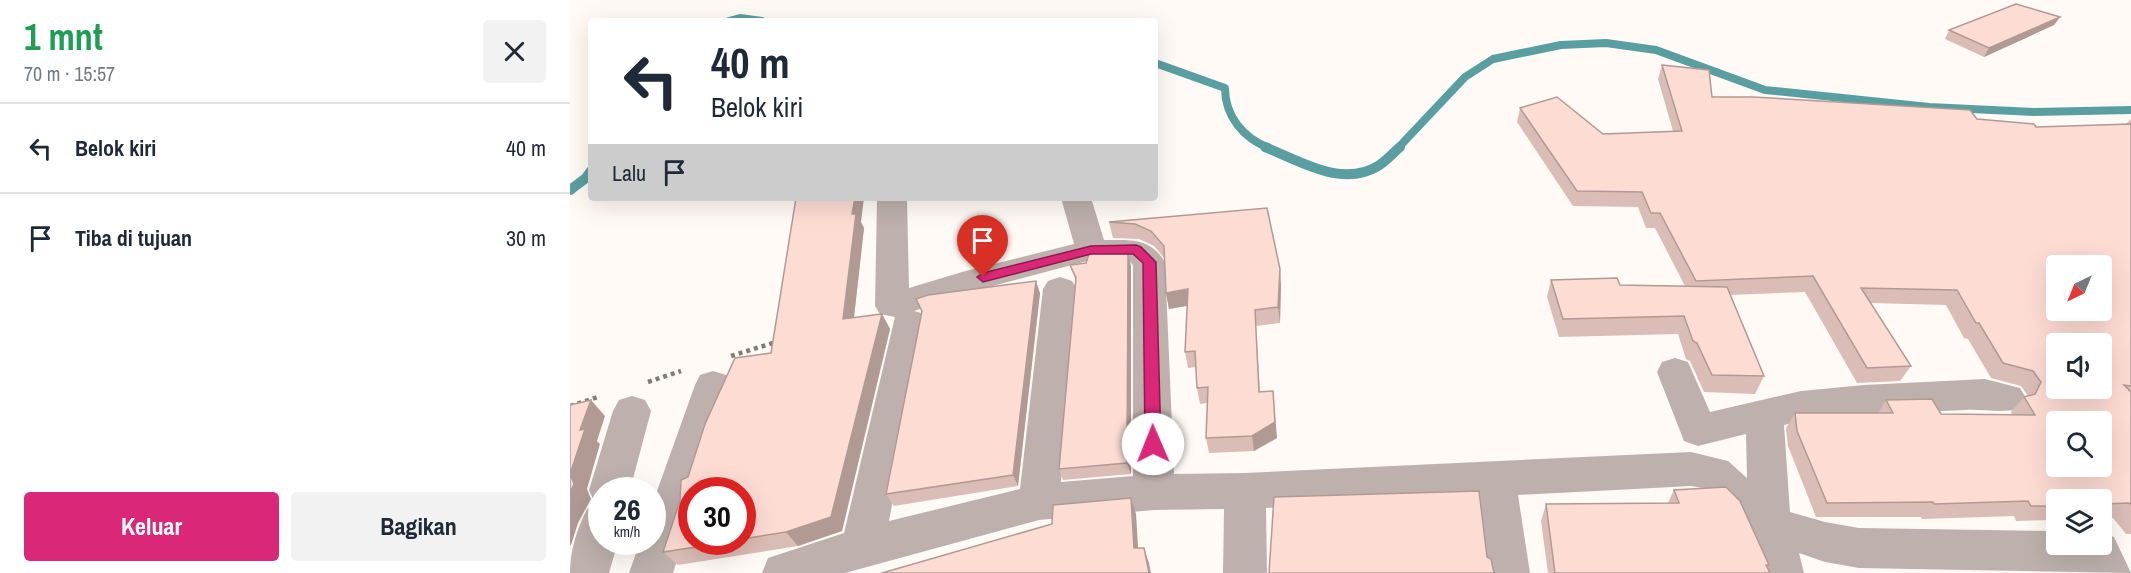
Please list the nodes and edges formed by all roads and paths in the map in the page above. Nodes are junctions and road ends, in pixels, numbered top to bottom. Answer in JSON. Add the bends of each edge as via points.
{"nodes":[{"id":1,"x":892,"y":201,"type":"edge"},
{"id":2,"x":1077,"y":201,"type":"edge"},
{"id":3,"x":1091,"y":250,"type":"junction"},
{"id":4,"x":1060,"y":289,"type":"dead end"},
{"id":5,"x":909,"y":322,"type":"dead end"},
{"id":6,"x":1675,"y":372,"type":"dead end"},
{"id":7,"x":713,"y":385,"type":"dead end"},
{"id":8,"x":2007,"y":398,"type":"dead end"},
{"id":9,"x":632,"y":411,"type":"dead end"},
{"id":10,"x":1764,"y":416,"type":"junction"},
{"id":11,"x":614,"y":477,"type":"edge"},
{"id":12,"x":1495,"y":479,"type":"junction"},
{"id":13,"x":1245,"y":491,"type":"junction"},
{"id":14,"x":1154,"y":492,"type":"junction"},
{"id":15,"x":1039,"y":502,"type":"junction"},
{"id":16,"x":1770,"y":525,"type":"junction"},
{"id":17,"x":863,"y":547,"type":"junction"},
{"id":18,"x":593,"y":555,"type":"edge"},
{"id":19,"x":1241,"y":572,"type":"edge"},
{"id":20,"x":588,"y":573,"type":"edge"},
{"id":21,"x":651,"y":573,"type":"edge"},
{"id":22,"x":784,"y":573,"type":"edge"},
{"id":23,"x":1508,"y":573,"type":"edge"},
{"id":24,"x":1782,"y":573,"type":"edge"},
{"id":25,"x":2109,"y":573,"type":"edge"}],
"edges":[{"from":1,"to":3,"type":"street","via":[[892,306],[962,283]]},
{"from":2,"to":3,"type":"street"},
{"from":3,"to":14,"type":"street","via":[[1136,250],[1149,262]]},
{"from":4,"to":15,"type":"street"},
{"from":5,"to":17,"type":"street"},
{"from":6,"to":10,"type":"street","via":[[1698,430]]},
{"from":7,"to":21,"type":"street"},
{"from":8,"to":10,"type":"street","via":[[1985,394],[1864,400],[1801,406]]},
{"from":9,"to":11,"type":"street"},
{"from":10,"to":16,"type":"street"},
{"from":12,"to":13,"type":"street"},
{"from":12,"to":16,"type":"street","via":[[1691,470],[1714,473]]},
{"from":12,"to":23,"type":"street"},
{"from":13,"to":14,"type":"street"},
{"from":13,"to":19,"type":"street"},
{"from":14,"to":15,"type":"street"},
{"from":15,"to":17,"type":"street"},
{"from":16,"to":24,"type":"street"},
{"from":16,"to":25,"type":"street","via":[[1859,548],[2099,551]]},
{"from":17,"to":22,"type":"street"},
{"from":18,"to":20,"type":"street"}]}
